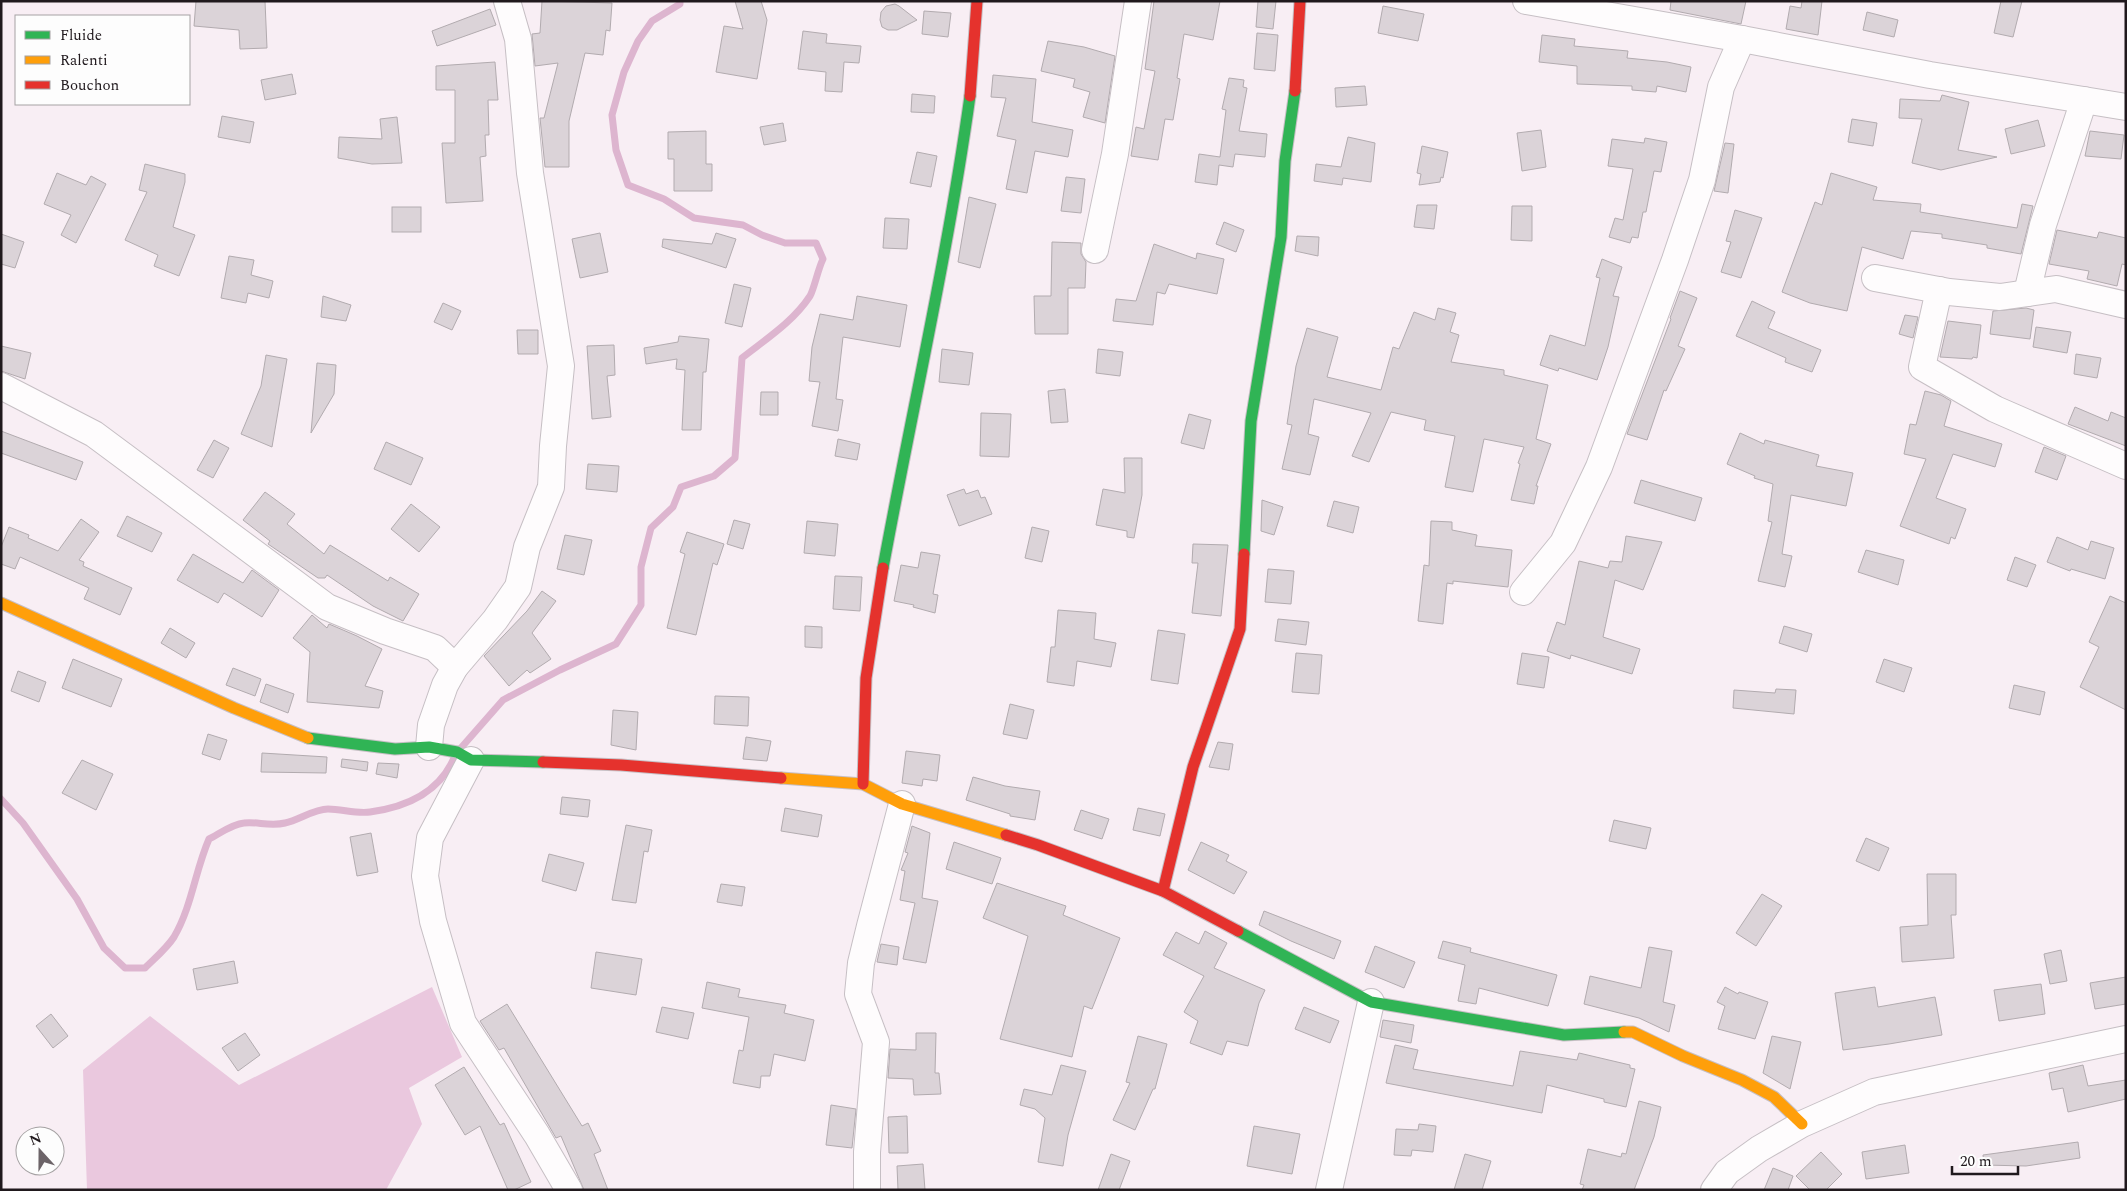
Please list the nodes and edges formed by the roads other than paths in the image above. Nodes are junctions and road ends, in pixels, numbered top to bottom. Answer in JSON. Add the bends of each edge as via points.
{"nodes":[{"id":1,"x":506,"y":1,"type":"edge"},
{"id":2,"x":977,"y":1,"type":"edge"},
{"id":3,"x":1138,"y":1,"type":"edge"},
{"id":4,"x":1300,"y":1,"type":"edge"},
{"id":5,"x":1526,"y":1,"type":"edge"},
{"id":6,"x":1742,"y":39,"type":"junction"},
{"id":7,"x":2084,"y":100,"type":"junction"},
{"id":8,"x":2126,"y":107,"type":"edge"},
{"id":9,"x":1095,"y":250,"type":"dead end"},
{"id":10,"x":1875,"y":278,"type":"dead end"},
{"id":11,"x":1939,"y":290,"type":"junction"},
{"id":12,"x":2026,"y":293,"type":"junction"},
{"id":13,"x":2126,"y":305,"type":"edge"},
{"id":14,"x":1,"y":386,"type":"edge"},
{"id":15,"x":2126,"y":466,"type":"edge"},
{"id":16,"x":1523,"y":592,"type":"dead end"},
{"id":17,"x":1,"y":603,"type":"edge"},
{"id":18,"x":455,"y":667,"type":"junction"},
{"id":19,"x":429,"y":747,"type":"junction"},
{"id":20,"x":471,"y":760,"type":"junction"},
{"id":21,"x":863,"y":784,"type":"junction"},
{"id":22,"x":902,"y":804,"type":"junction"},
{"id":23,"x":1163,"y":891,"type":"junction"},
{"id":24,"x":1371,"y":1002,"type":"junction"},
{"id":25,"x":2126,"y":1039,"type":"edge"},
{"id":26,"x":1802,"y":1124,"type":"junction"},
{"id":27,"x":569,"y":1190,"type":"edge"},
{"id":28,"x":867,"y":1190,"type":"edge"},
{"id":29,"x":1329,"y":1190,"type":"edge"},
{"id":30,"x":1714,"y":1190,"type":"edge"}],
"edges":[{"from":1,"to":18,"type":"street","via":[[518,39],[530,173],[561,366],[551,487],[527,547],[518,587]]},
{"from":2,"to":21,"type":"street","via":[[970,97],[866,678]]},
{"from":3,"to":9,"type":"street","via":[[1115,154]]},
{"from":4,"to":23,"type":"street","via":[[1297,81],[1285,161],[1281,237],[1251,421],[1240,629],[1192,767]]},
{"from":5,"to":6,"type":"street"},
{"from":6,"to":7,"type":"street"},
{"from":6,"to":16,"type":"street","via":[[1721,87],[1699,188],[1675,260],[1599,467],[1564,544]]},
{"from":7,"to":8,"type":"street"},
{"from":7,"to":12,"type":"street","via":[[2043,225]]},
{"from":10,"to":11,"type":"street"},
{"from":11,"to":12,"type":"street","via":[[2000,297]]},
{"from":11,"to":15,"type":"street","via":[[1922,367],[1995,409]]},
{"from":12,"to":13,"type":"street","via":[[2056,289]]},
{"from":14,"to":18,"type":"street","via":[[94,434],[327,608],[435,648]]},
{"from":17,"to":19,"type":"street","via":[[312,740],[395,749]]},
{"from":18,"to":19,"type":"street","via":[[432,725]]},
{"from":19,"to":20,"type":"street","via":[[457,752]]},
{"from":20,"to":21,"type":"street","via":[[621,765]]},
{"from":20,"to":27,"type":"street","via":[[430,838],[425,876],[433,922],[463,1023]]},
{"from":21,"to":22,"type":"street"},
{"from":22,"to":23,"type":"street","via":[[1038,845]]},
{"from":22,"to":28,"type":"street","via":[[870,926],[858,994],[876,1042]]},
{"from":23,"to":24,"type":"street"},
{"from":24,"to":26,"type":"street","via":[[1564,1034],[1633,1032],[1774,1097]]},
{"from":24,"to":29,"type":"street"},
{"from":25,"to":26,"type":"street","via":[[1874,1092]]},
{"from":26,"to":30,"type":"street","via":[[1727,1172]]}]}
